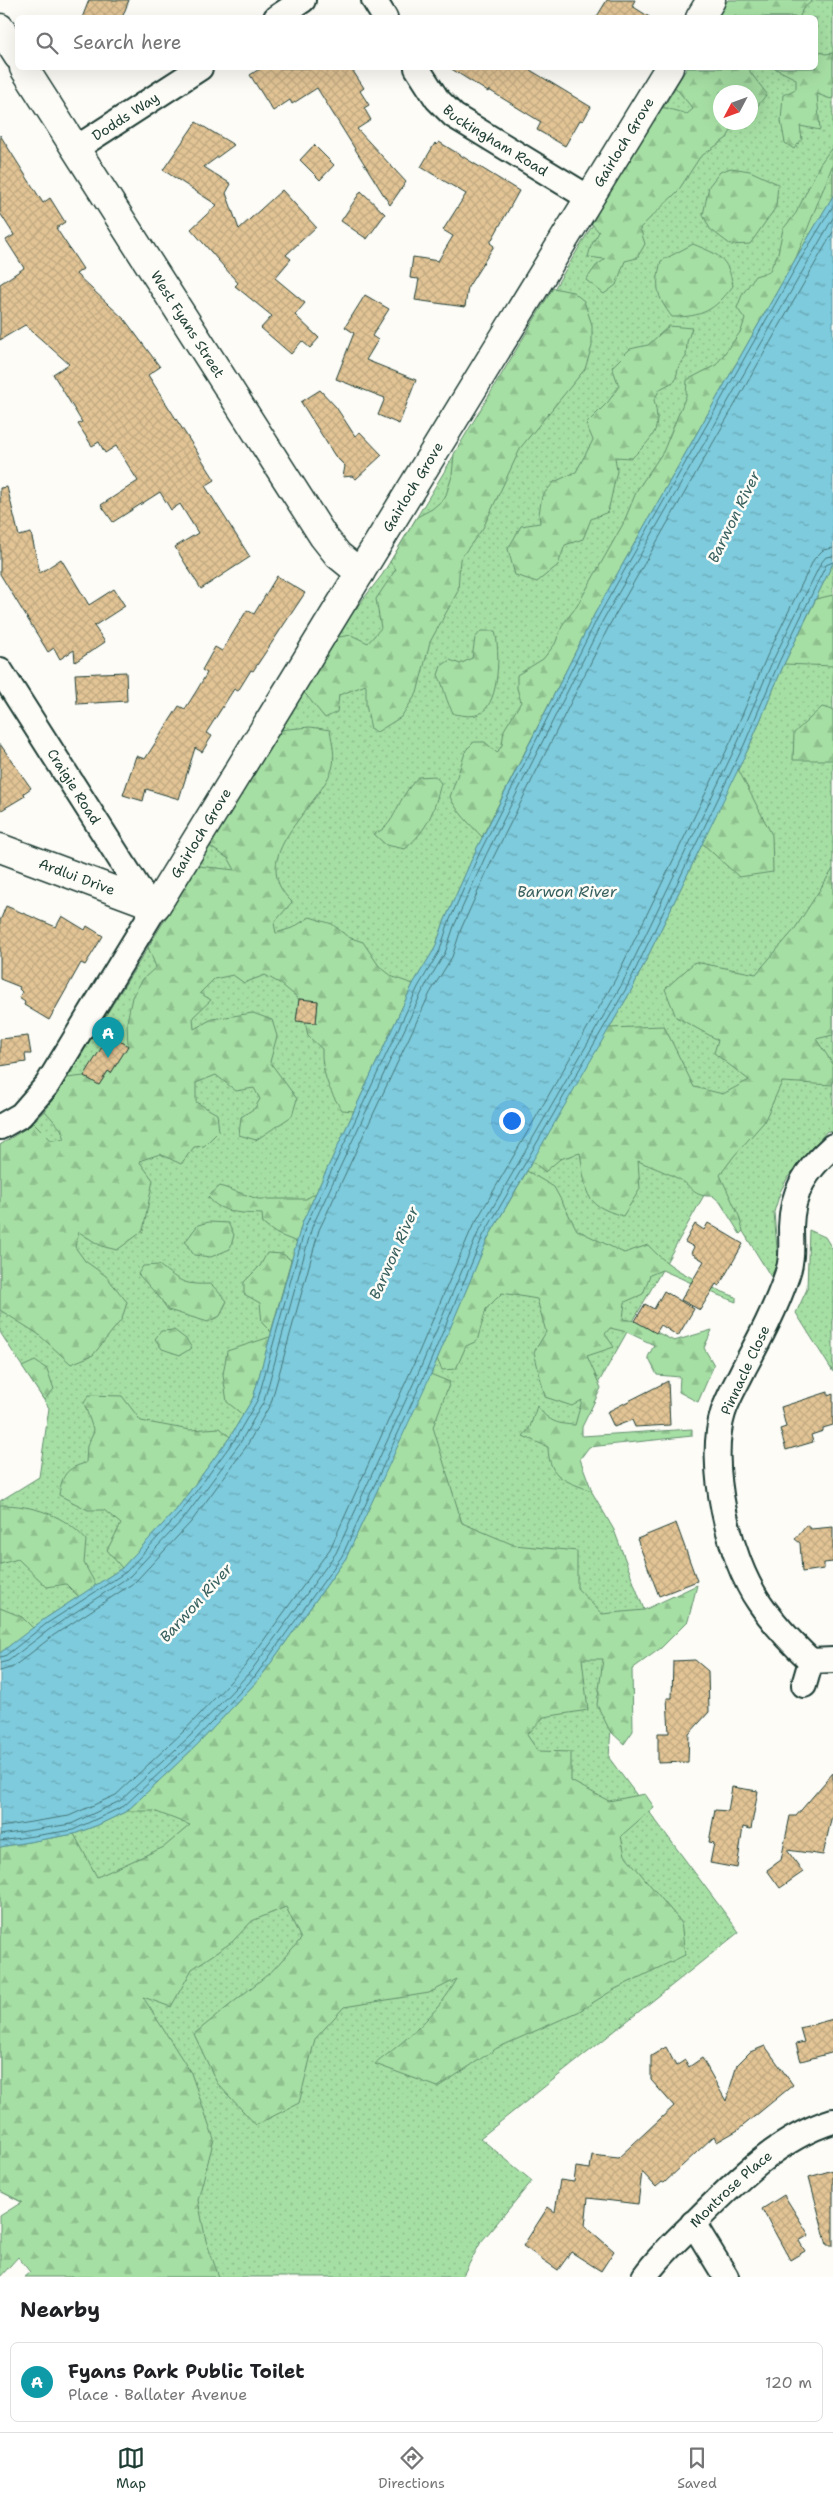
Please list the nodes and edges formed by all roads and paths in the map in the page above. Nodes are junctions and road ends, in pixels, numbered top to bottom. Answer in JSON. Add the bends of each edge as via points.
{"nodes":[{"id":1,"x":303,"y":0,"type":"edge"},
{"id":2,"x":374,"y":0,"type":"edge"},
{"id":3,"x":711,"y":0,"type":"edge"},
{"id":4,"x":280,"y":15,"type":"edge"},
{"id":5,"x":383,"y":15,"type":"edge"},
{"id":6,"x":702,"y":15,"type":"edge"},
{"id":7,"x":0,"y":28,"type":"edge"},
{"id":8,"x":15,"y":51,"type":"edge"},
{"id":9,"x":25,"y":70,"type":"edge"},
{"id":10,"x":197,"y":70,"type":"edge"},
{"id":11,"x":418,"y":70,"type":"edge"},
{"id":12,"x":668,"y":70,"type":"edge"},
{"id":13,"x":75,"y":149,"type":"junction"},
{"id":14,"x":590,"y":198,"type":"junction"},
{"id":15,"x":360,"y":573,"type":"junction"},
{"id":16,"x":0,"y":670,"type":"edge"},
{"id":17,"x":0,"y":848,"type":"edge"},
{"id":18,"x":152,"y":904,"type":"junction"},
{"id":19,"x":0,"y":1127,"type":"edge"},
{"id":20,"x":830,"y":1147,"type":"edge"},
{"id":21,"x":822,"y":1660,"type":"edge"},
{"id":22,"x":804,"y":1685,"type":"dead end"},
{"id":23,"x":833,"y":2121,"type":"edge"},
{"id":24,"x":693,"y":2223,"type":"junction"},
{"id":25,"x":644,"y":2277,"type":"edge"},
{"id":26,"x":726,"y":2277,"type":"edge"}],
"edges":[{"from":1,"to":4,"type":"street"},
{"from":2,"to":5,"type":"street"},
{"from":3,"to":6,"type":"street"},
{"from":7,"to":8,"type":"street"},
{"from":9,"to":13,"type":"street","name":"West Fyans Street"},
{"from":10,"to":13,"type":"street","name":"Dodds Way"},
{"from":11,"to":14,"type":"street","name":"Buckingham Road","via":[[437,99],[454,116]]},
{"from":12,"to":14,"type":"street","name":"Gairloch Grove"},
{"from":13,"to":15,"type":"street","name":"West Fyans Street","via":[[330,546]]},
{"from":14,"to":15,"type":"street","name":"Gairloch Grove"},
{"from":15,"to":18,"type":"street","name":"Gairloch Grove"},
{"from":16,"to":18,"type":"street","name":"Craigie Road"},
{"from":17,"to":18,"type":"street","name":"Ardlui Drive"},
{"from":18,"to":19,"type":"street","via":[[47,1085],[21,1115]]},
{"from":20,"to":21,"type":"street","name":"Pinnacle Close","via":[[804,1178],[792,1202],[790,1268],[724,1411],[718,1444],[730,1541],[745,1574],[774,1622]]},
{"from":21,"to":22,"type":"street","name":"Pinnacle Close"},
{"from":23,"to":24,"type":"street","name":"Montrose Place","via":[[791,2140],[756,2165]]},
{"from":24,"to":25,"type":"street","name":"Montrose Place"},
{"from":24,"to":26,"type":"street"}]}
